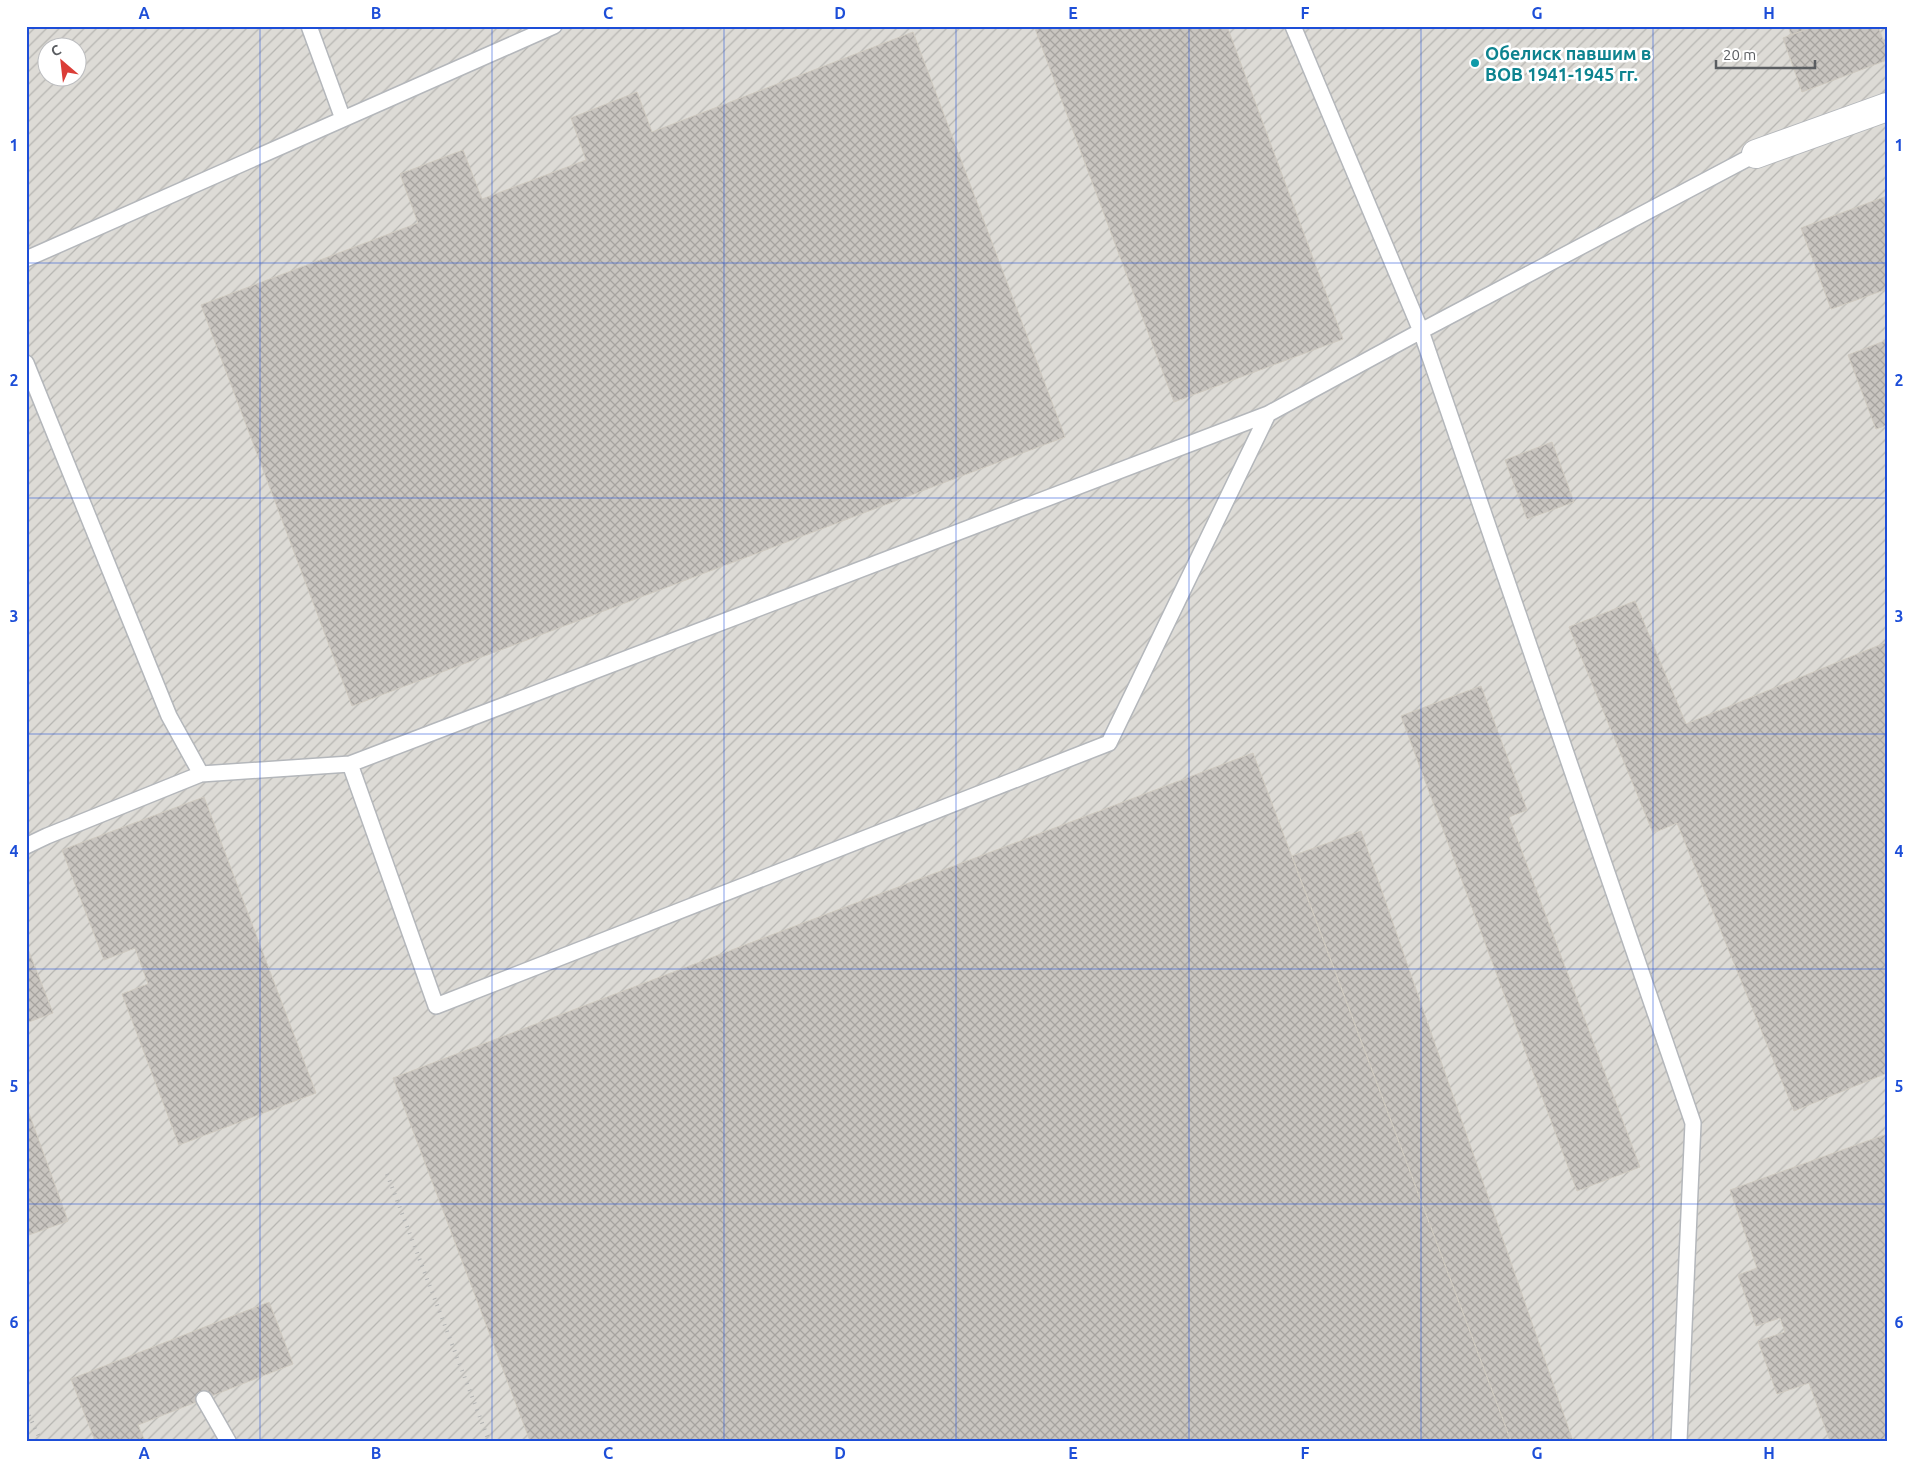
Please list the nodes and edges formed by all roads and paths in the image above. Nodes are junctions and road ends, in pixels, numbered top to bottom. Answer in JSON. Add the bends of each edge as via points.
{"nodes":[{"id":1,"x":308,"y":26,"type":"edge"},
{"id":2,"x":554,"y":26,"type":"edge"},
{"id":3,"x":1293,"y":26,"type":"edge"},
{"id":4,"x":1887,"y":107,"type":"edge"},
{"id":5,"x":343,"y":120,"type":"junction"},
{"id":6,"x":1756,"y":154,"type":"joint"},
{"id":7,"x":26,"y":259,"type":"edge"},
{"id":8,"x":1421,"y":331,"type":"junction"},
{"id":9,"x":26,"y":363,"type":"edge"},
{"id":10,"x":1268,"y":414,"type":"junction"},
{"id":11,"x":350,"y":764,"type":"junction"},
{"id":12,"x":201,"y":774,"type":"junction"},
{"id":13,"x":26,"y":846,"type":"edge"},
{"id":14,"x":204,"y":1399,"type":"dead end"},
{"id":15,"x":228,"y":1441,"type":"edge"},
{"id":16,"x":1679,"y":1441,"type":"edge"}],
"edges":[{"from":1,"to":5,"type":"lane"},
{"from":2,"to":5,"type":"lane"},
{"from":3,"to":8,"type":"lane"},
{"from":4,"to":6,"type":"street"},
{"from":5,"to":7,"type":"lane"},
{"from":6,"to":8,"type":"lane"},
{"from":8,"to":10,"type":"lane"},
{"from":8,"to":16,"type":"lane","via":[[1693,1123]]},
{"from":9,"to":12,"type":"lane","via":[[168,716]]},
{"from":10,"to":11,"type":"lane"},
{"from":10,"to":11,"type":"lane","via":[[1109,743],[436,1006]]},
{"from":11,"to":12,"type":"lane"},
{"from":12,"to":13,"type":"lane"},
{"from":14,"to":15,"type":"lane"}]}
